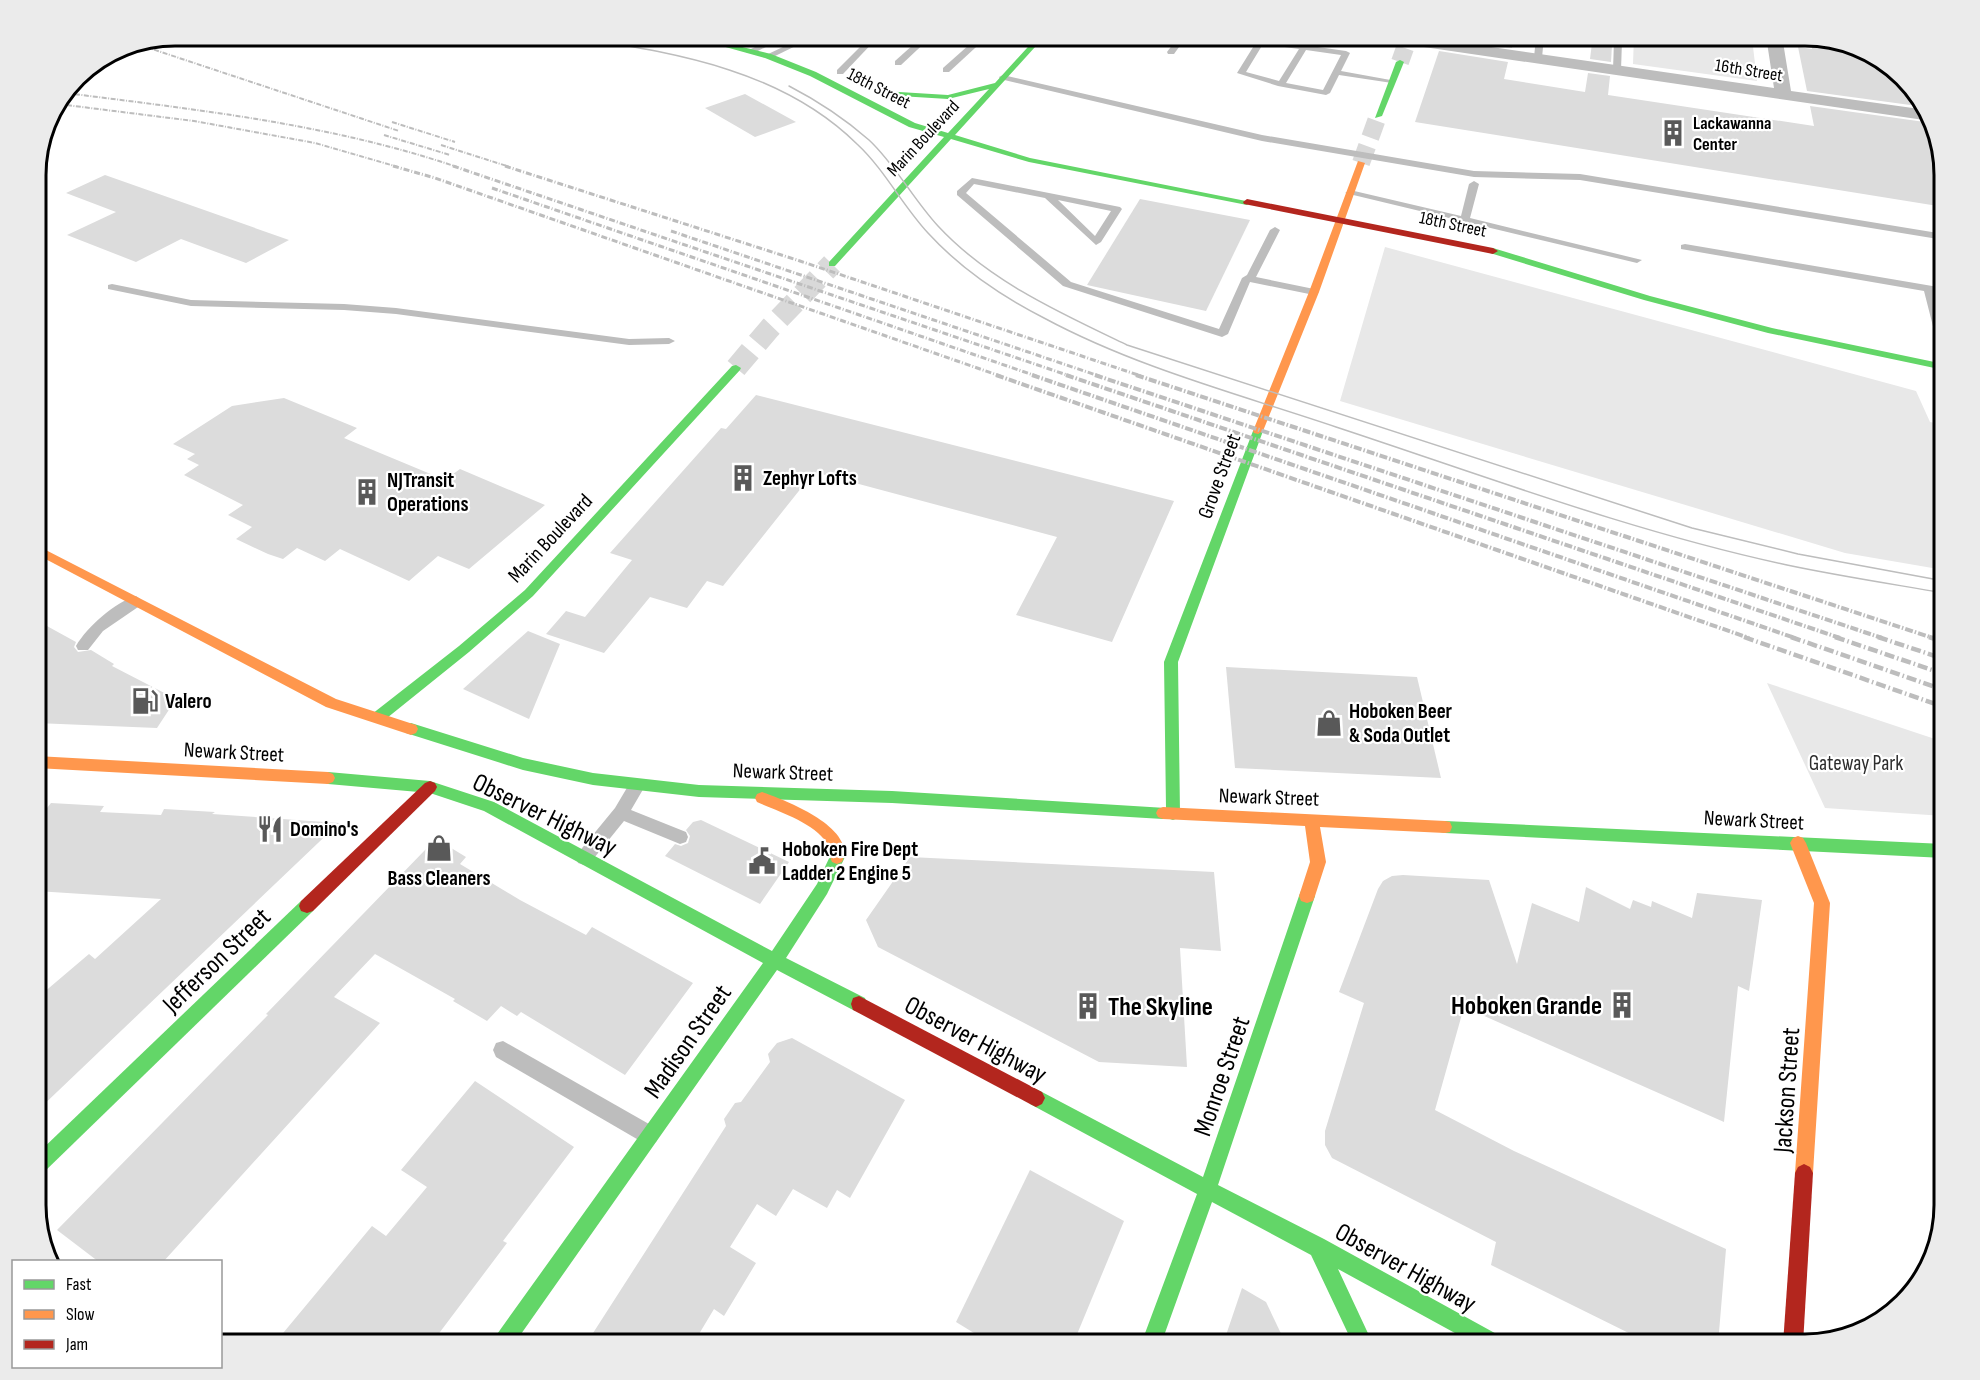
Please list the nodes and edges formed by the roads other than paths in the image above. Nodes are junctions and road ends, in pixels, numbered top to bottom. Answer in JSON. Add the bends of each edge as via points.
{"nodes":[{"id":1,"x":1032,"y":46,"type":"edge"},
{"id":2,"x":1175,"y":46,"type":"edge"},
{"id":3,"x":1258,"y":46,"type":"edge"},
{"id":4,"x":1300,"y":46,"type":"edge"},
{"id":5,"x":1406,"y":46,"type":"tunnel mouth"},
{"id":6,"x":1409,"y":46,"type":"edge"},
{"id":7,"x":1539,"y":46,"type":"edge"},
{"id":8,"x":1618,"y":46,"type":"edge"},
{"id":9,"x":1775,"y":46,"type":"edge"},
{"id":10,"x":733,"y":47,"type":"edge"},
{"id":11,"x":763,"y":47,"type":"edge"},
{"id":12,"x":773,"y":47,"type":"edge"},
{"id":13,"x":793,"y":47,"type":"edge"},
{"id":14,"x":867,"y":47,"type":"edge"},
{"id":15,"x":916,"y":47,"type":"edge"},
{"id":16,"x":972,"y":47,"type":"edge"},
{"id":17,"x":1304,"y":47,"type":"junction"},
{"id":18,"x":768,"y":49,"type":"junction"},
{"id":19,"x":1171,"y":52,"type":"dead end"},
{"id":20,"x":1538,"y":58,"type":"junction"},
{"id":21,"x":898,"y":63,"type":"dead end"},
{"id":22,"x":946,"y":70,"type":"dead end"},
{"id":23,"x":1617,"y":70,"type":"junction"},
{"id":24,"x":1335,"y":72,"type":"junction"},
{"id":25,"x":846,"y":74,"type":"joint"},
{"id":26,"x":999,"y":81,"type":"junction"},
{"id":27,"x":1392,"y":81,"type":"junction"},
{"id":28,"x":1281,"y":84,"type":"junction"},
{"id":29,"x":1782,"y":95,"type":"junction"},
{"id":30,"x":1918,"y":114,"type":"edge"},
{"id":31,"x":1378,"y":116,"type":"tunnel mouth"},
{"id":32,"x":950,"y":135,"type":"junction"},
{"id":33,"x":1361,"y":163,"type":"tunnel mouth"},
{"id":34,"x":1474,"y":184,"type":"dead end"},
{"id":35,"x":1350,"y":193,"type":"junction"},
{"id":36,"x":1048,"y":196,"type":"junction"},
{"id":37,"x":1340,"y":220,"type":"junction"},
{"id":38,"x":1465,"y":220,"type":"junction"},
{"id":39,"x":1275,"y":230,"type":"dead end"},
{"id":40,"x":1934,"y":235,"type":"edge"},
{"id":41,"x":1685,"y":247,"type":"dead end"},
{"id":42,"x":1636,"y":260,"type":"dead end"},
{"id":43,"x":832,"y":264,"type":"tunnel mouth"},
{"id":44,"x":1250,"y":279,"type":"junction"},
{"id":45,"x":112,"y":287,"type":"dead end"},
{"id":46,"x":1929,"y":289,"type":"junction"},
{"id":47,"x":1934,"y":290,"type":"edge"},
{"id":48,"x":1314,"y":292,"type":"junction"},
{"id":49,"x":1934,"y":308,"type":"edge"},
{"id":50,"x":669,"y":341,"type":"dead end"},
{"id":51,"x":1934,"y":365,"type":"edge"},
{"id":52,"x":736,"y":368,"type":"tunnel mouth"},
{"id":53,"x":47,"y":555,"type":"edge"},
{"id":54,"x":135,"y":601,"type":"junction"},
{"id":55,"x":83,"y":646,"type":"dead end"},
{"id":56,"x":377,"y":718,"type":"junction"},
{"id":57,"x":47,"y":763,"type":"edge"},
{"id":58,"x":593,"y":779,"type":"joint"},
{"id":59,"x":637,"y":786,"type":"junction"},
{"id":60,"x":430,"y":788,"type":"junction"},
{"id":61,"x":749,"y":792,"type":"junction"},
{"id":62,"x":621,"y":813,"type":"junction"},
{"id":63,"x":1173,"y":814,"type":"junction"},
{"id":64,"x":1311,"y":820,"type":"junction"},
{"id":65,"x":680,"y":837,"type":"dead end"},
{"id":66,"x":1798,"y":843,"type":"junction"},
{"id":67,"x":1934,"y":850,"type":"edge"},
{"id":68,"x":584,"y":858,"type":"junction"},
{"id":69,"x":775,"y":960,"type":"junction"},
{"id":70,"x":503,"y":1050,"type":"dead end"},
{"id":71,"x":649,"y":1136,"type":"junction"},
{"id":72,"x":47,"y":1157,"type":"edge"},
{"id":73,"x":1207,"y":1191,"type":"junction"},
{"id":74,"x":1317,"y":1246,"type":"junction"},
{"id":75,"x":509,"y":1334,"type":"edge"},
{"id":76,"x":1155,"y":1334,"type":"edge"},
{"id":77,"x":1358,"y":1334,"type":"edge"},
{"id":78,"x":1477,"y":1334,"type":"edge"},
{"id":79,"x":1794,"y":1334,"type":"edge"}],
"edges":[{"from":1,"to":26,"type":"main road","name":"Marin Boulevard"},
{"from":2,"to":19,"type":"lane"},
{"from":3,"to":28,"type":"lane","via":[[1240,73]]},
{"from":4,"to":17,"type":"lane"},
{"from":5,"to":27,"type":"main road"},
{"from":6,"to":20,"type":"street","name":"16th Street"},
{"from":7,"to":20,"type":"lane"},
{"from":8,"to":23,"type":"lane"},
{"from":9,"to":29,"type":"street"},
{"from":10,"to":18,"type":"main road","name":"18th Street","via":[[751,51]]},
{"from":11,"to":18,"type":"main road","name":"18th Street"},
{"from":12,"to":18,"type":"main road","name":"18th Street"},
{"from":13,"to":25,"type":"main road","name":"18th Street"},
{"from":14,"to":25,"type":"lane"},
{"from":15,"to":21,"type":"lane"},
{"from":16,"to":22,"type":"lane"},
{"from":17,"to":24,"type":"lane","via":[[1346,53]]},
{"from":17,"to":28,"type":"lane"},
{"from":18,"to":32,"type":"main road","name":"18th Street","via":[[912,125]]},
{"from":20,"to":23,"type":"street","name":"16th Street"},
{"from":23,"to":29,"type":"street","name":"16th Street"},
{"from":24,"to":27,"type":"lane"},
{"from":24,"to":28,"type":"lane","via":[[1326,93]]},
{"from":26,"to":32,"type":"main road","name":"Marin Boulevard"},
{"from":26,"to":32,"type":"main road","name":"18th Street","via":[[948,97],[878,90],[927,114]]},
{"from":26,"to":40,"type":"lane","via":[[1285,142],[1474,174],[1580,177]]},
{"from":27,"to":31,"type":"main road"},
{"from":29,"to":30,"type":"street","name":"16th Street"},
{"from":32,"to":37,"type":"main road","name":"18th Street","via":[[1048,165]]},
{"from":32,"to":43,"type":"main road","name":"Marin Boulevard"},
{"from":33,"to":35,"type":"main road","name":"Grove Street"},
{"from":34,"to":38,"type":"lane"},
{"from":35,"to":37,"type":"main road","name":"Grove Street"},
{"from":35,"to":38,"type":"lane"},
{"from":36,"to":36,"type":"lane","via":[[1059,198],[1117,209],[1096,242]]},
{"from":36,"to":44,"type":"lane","via":[[972,181],[960,193],[1066,284],[1222,334],[1247,278]]},
{"from":37,"to":48,"type":"main road","name":"Grove Street"},
{"from":37,"to":51,"type":"main road","name":"18th Street","via":[[1488,249],[1760,328]]},
{"from":38,"to":42,"type":"lane"},
{"from":39,"to":44,"type":"lane"},
{"from":41,"to":46,"type":"lane"},
{"from":44,"to":48,"type":"lane"},
{"from":45,"to":50,"type":"lane","via":[[192,303],[386,310],[629,342]]},
{"from":46,"to":47,"type":"lane"},
{"from":46,"to":49,"type":"lane"},
{"from":48,"to":63,"type":"main road","name":"Grove Street","via":[[1171,662]]},
{"from":52,"to":56,"type":"main road","name":"Marin Boulevard","via":[[528,593]]},
{"from":53,"to":54,"type":"main road","name":"Observer Highway"},
{"from":54,"to":55,"type":"lane","via":[[98,627]]},
{"from":54,"to":56,"type":"main road","name":"Observer Highway","via":[[331,703]]},
{"from":56,"to":58,"type":"main road","name":"Observer Highway","via":[[513,761]]},
{"from":57,"to":60,"type":"main road","name":"Newark Street","via":[[361,780]]},
{"from":58,"to":59,"type":"main road","name":"Newark Street"},
{"from":59,"to":61,"type":"main road","name":"Newark Street"},
{"from":59,"to":62,"type":"lane"},
{"from":60,"to":68,"type":"main road","name":"Observer Highway","via":[[489,806]]},
{"from":60,"to":72,"type":"main road","name":"Jefferson Street"},
{"from":61,"to":63,"type":"main road","name":"Newark Street"},
{"from":61,"to":69,"type":"main road","name":"Madison Street","via":[[817,824],[834,840],[838,851],[822,889]]},
{"from":62,"to":65,"type":"lane"},
{"from":62,"to":68,"type":"lane"},
{"from":63,"to":64,"type":"main road","name":"Newark Street"},
{"from":64,"to":66,"type":"main road","name":"Newark Street"},
{"from":64,"to":73,"type":"main road","name":"Monroe Street","via":[[1318,862]]},
{"from":66,"to":67,"type":"main road","name":"Newark Street"},
{"from":66,"to":79,"type":"main road","name":"Jackson Street","via":[[1822,903]]},
{"from":68,"to":69,"type":"main road","name":"Observer Highway"},
{"from":69,"to":71,"type":"main road","name":"Madison Street"},
{"from":69,"to":73,"type":"main road","name":"Observer Highway"},
{"from":70,"to":71,"type":"lane"},
{"from":71,"to":75,"type":"main road","name":"Madison Street"},
{"from":73,"to":74,"type":"main road","name":"Observer Highway"},
{"from":73,"to":76,"type":"main road","name":"Monroe Street"},
{"from":74,"to":77,"type":"main road"},
{"from":74,"to":78,"type":"main road","name":"Observer Highway"}]}
